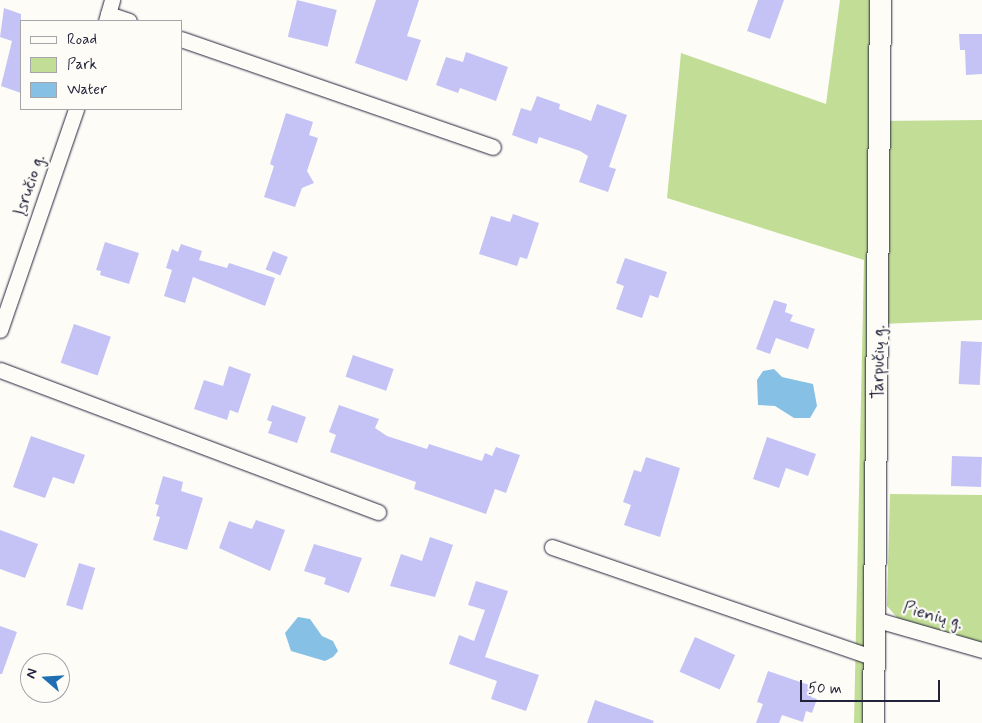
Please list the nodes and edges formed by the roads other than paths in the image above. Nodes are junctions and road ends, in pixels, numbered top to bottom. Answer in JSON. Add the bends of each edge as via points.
{"nodes":[{"id":1,"x":880,"y":0,"type":"edge"},
{"id":2,"x":109,"y":12,"type":"edge"},
{"id":3,"x":127,"y":20,"type":"edge"},
{"id":4,"x":182,"y":40,"type":"edge"},
{"id":5,"x":76,"y":110,"type":"edge"},
{"id":6,"x":493,"y":147,"type":"dead end"},
{"id":7,"x":0,"y":330,"type":"edge"},
{"id":8,"x":0,"y":370,"type":"edge"},
{"id":9,"x":378,"y":512,"type":"dead end"},
{"id":10,"x":552,"y":547,"type":"dead end"},
{"id":11,"x":874,"y":619,"type":"junction"},
{"id":12,"x":982,"y":650,"type":"edge"},
{"id":13,"x":874,"y":658,"type":"junction"},
{"id":14,"x":873,"y":723,"type":"edge"}],
"edges":[{"from":1,"to":11,"type":"main road","name":"Tarpučių g."},
{"from":2,"to":3,"type":"street"},
{"from":4,"to":6,"type":"street"},
{"from":5,"to":7,"type":"street","name":"Įsručio g."},
{"from":8,"to":9,"type":"street"},
{"from":10,"to":13,"type":"street"},
{"from":11,"to":12,"type":"street","name":"Pienių g."},
{"from":11,"to":13,"type":"main road","name":"Tarpučių g."},
{"from":13,"to":14,"type":"main road","name":"Tarpučių g."}]}
